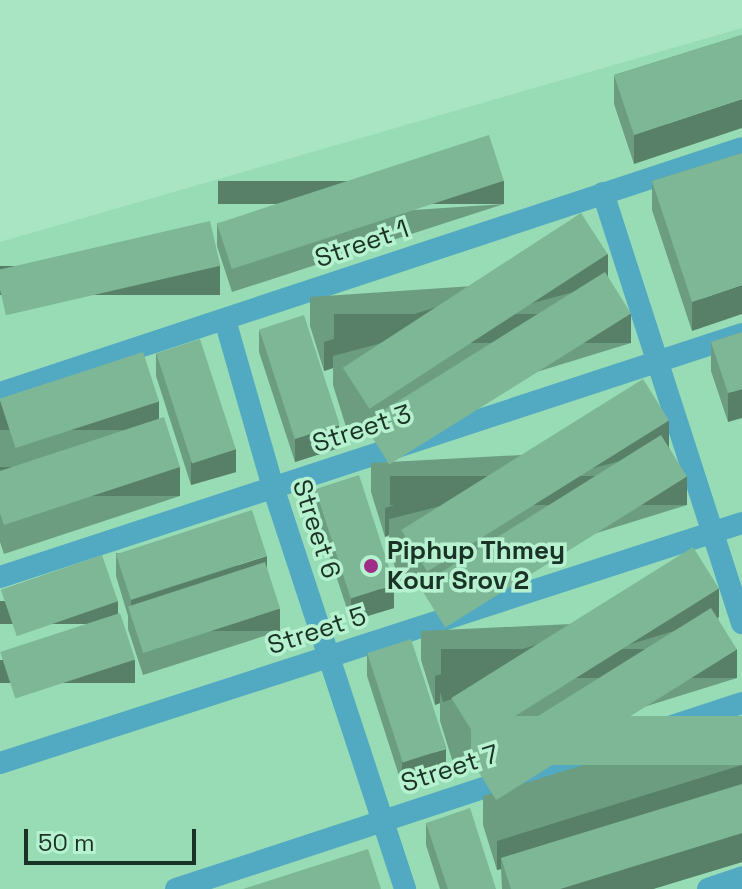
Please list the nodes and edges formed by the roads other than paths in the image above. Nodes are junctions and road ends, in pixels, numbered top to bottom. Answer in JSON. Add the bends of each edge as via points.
{"nodes":[{"id":1,"x":742,"y":148,"type":"edge"},
{"id":2,"x":603,"y":193,"type":"junction"},
{"id":3,"x":225,"y":320,"type":"junction"},
{"id":4,"x":742,"y":334,"type":"edge"},
{"id":5,"x":657,"y":362,"type":"junction"},
{"id":6,"x":0,"y":393,"type":"edge"},
{"id":7,"x":273,"y":487,"type":"junction"},
{"id":8,"x":742,"y":523,"type":"edge"},
{"id":9,"x":712,"y":533,"type":"junction"},
{"id":10,"x":0,"y":577,"type":"edge"},
{"id":11,"x":742,"y":623,"type":"edge"},
{"id":12,"x":327,"y":657,"type":"junction"},
{"id":13,"x":742,"y":703,"type":"edge"},
{"id":14,"x":0,"y":763,"type":"edge"},
{"id":15,"x":383,"y":821,"type":"junction"},
{"id":16,"x":742,"y":877,"type":"edge"},
{"id":17,"x":176,"y":889,"type":"edge"},
{"id":18,"x":405,"y":889,"type":"edge"},
{"id":19,"x":708,"y":889,"type":"edge"}],
"edges":[{"from":1,"to":2,"type":"street","name":"Street 1"},
{"from":2,"to":3,"type":"street","name":"Street 1"},
{"from":2,"to":5,"type":"street"},
{"from":3,"to":6,"type":"street","name":"Street 1"},
{"from":3,"to":7,"type":"street","name":"Street 6"},
{"from":4,"to":5,"type":"street","name":"Street 3"},
{"from":5,"to":7,"type":"street","name":"Street 3"},
{"from":5,"to":9,"type":"street"},
{"from":7,"to":10,"type":"street","name":"Street 3"},
{"from":7,"to":12,"type":"street","name":"Street 6"},
{"from":8,"to":9,"type":"street","name":"Street 5"},
{"from":9,"to":11,"type":"street"},
{"from":9,"to":12,"type":"street","name":"Street 5"},
{"from":12,"to":14,"type":"street","name":"Street 5"},
{"from":12,"to":15,"type":"street","name":"Street 6"},
{"from":13,"to":15,"type":"street","name":"Street 7"},
{"from":15,"to":17,"type":"street","name":"Street 7"},
{"from":15,"to":18,"type":"street","name":"Street 6"},
{"from":16,"to":19,"type":"street"}]}
